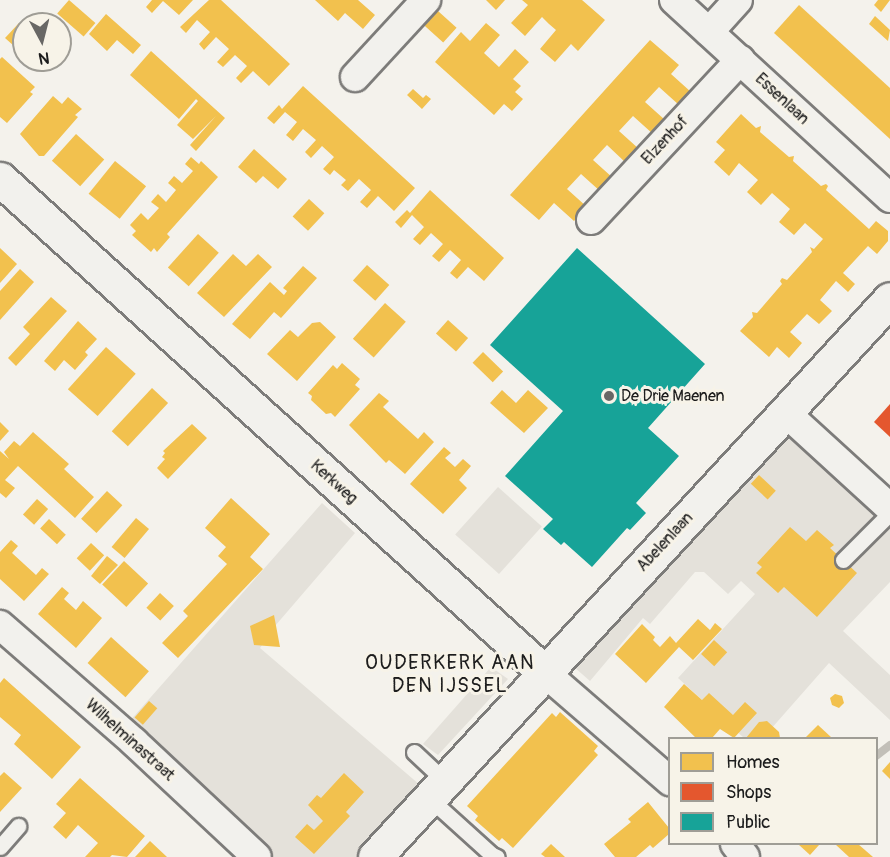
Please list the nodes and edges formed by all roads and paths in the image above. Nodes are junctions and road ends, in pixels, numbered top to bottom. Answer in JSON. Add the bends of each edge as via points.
{"nodes":[{"id":1,"x":426,"y":0,"type":"edge"},
{"id":2,"x":674,"y":0,"type":"edge"},
{"id":3,"x":738,"y":0,"type":"edge"},
{"id":4,"x":709,"y":32,"type":"junction"},
{"id":5,"x":740,"y":60,"type":"junction"},
{"id":6,"x":355,"y":76,"type":"dead end"},
{"id":7,"x":0,"y":179,"type":"edge"},
{"id":8,"x":890,"y":198,"type":"edge"},
{"id":9,"x":591,"y":220,"type":"dead end"},
{"id":10,"x":890,"y":299,"type":"edge"},
{"id":11,"x":786,"y":413,"type":"junction"},
{"id":12,"x":890,"y":511,"type":"edge"},
{"id":13,"x":843,"y":560,"type":"dead end"},
{"id":14,"x":0,"y":625,"type":"edge"},
{"id":15,"x":544,"y":672,"type":"junction"},
{"id":16,"x":414,"y":752,"type":"dead end"},
{"id":17,"x":668,"y":781,"type":"edge"},
{"id":18,"x":437,"y":789,"type":"junction"},
{"id":19,"x":18,"y":826,"type":"dead end"},
{"id":20,"x":0,"y":847,"type":"edge"},
{"id":21,"x":257,"y":857,"type":"edge"},
{"id":22,"x":375,"y":857,"type":"edge"},
{"id":23,"x":497,"y":857,"type":"edge"}],
"edges":[{"from":1,"to":6,"type":"street"},
{"from":2,"to":4,"type":"street","name":"Essenlaan"},
{"from":3,"to":4,"type":"street"},
{"from":4,"to":5,"type":"street","name":"Essenlaan"},
{"from":5,"to":8,"type":"street","name":"Essenlaan"},
{"from":5,"to":9,"type":"street","name":"Elzenhof"},
{"from":7,"to":15,"type":"street","name":"Kerkweg"},
{"from":10,"to":11,"type":"street","name":"Abelenlaan"},
{"from":11,"to":12,"type":"street"},
{"from":11,"to":15,"type":"street","name":"Abelenlaan"},
{"from":12,"to":13,"type":"lane"},
{"from":14,"to":21,"type":"street","name":"Wilhelminastraat"},
{"from":15,"to":17,"type":"street","name":"Kerkweg"},
{"from":15,"to":18,"type":"street","name":"Abelenlaan"},
{"from":16,"to":18,"type":"lane"},
{"from":18,"to":22,"type":"street","name":"Abelenlaan"},
{"from":18,"to":23,"type":"lane"},
{"from":19,"to":20,"type":"lane"}]}
